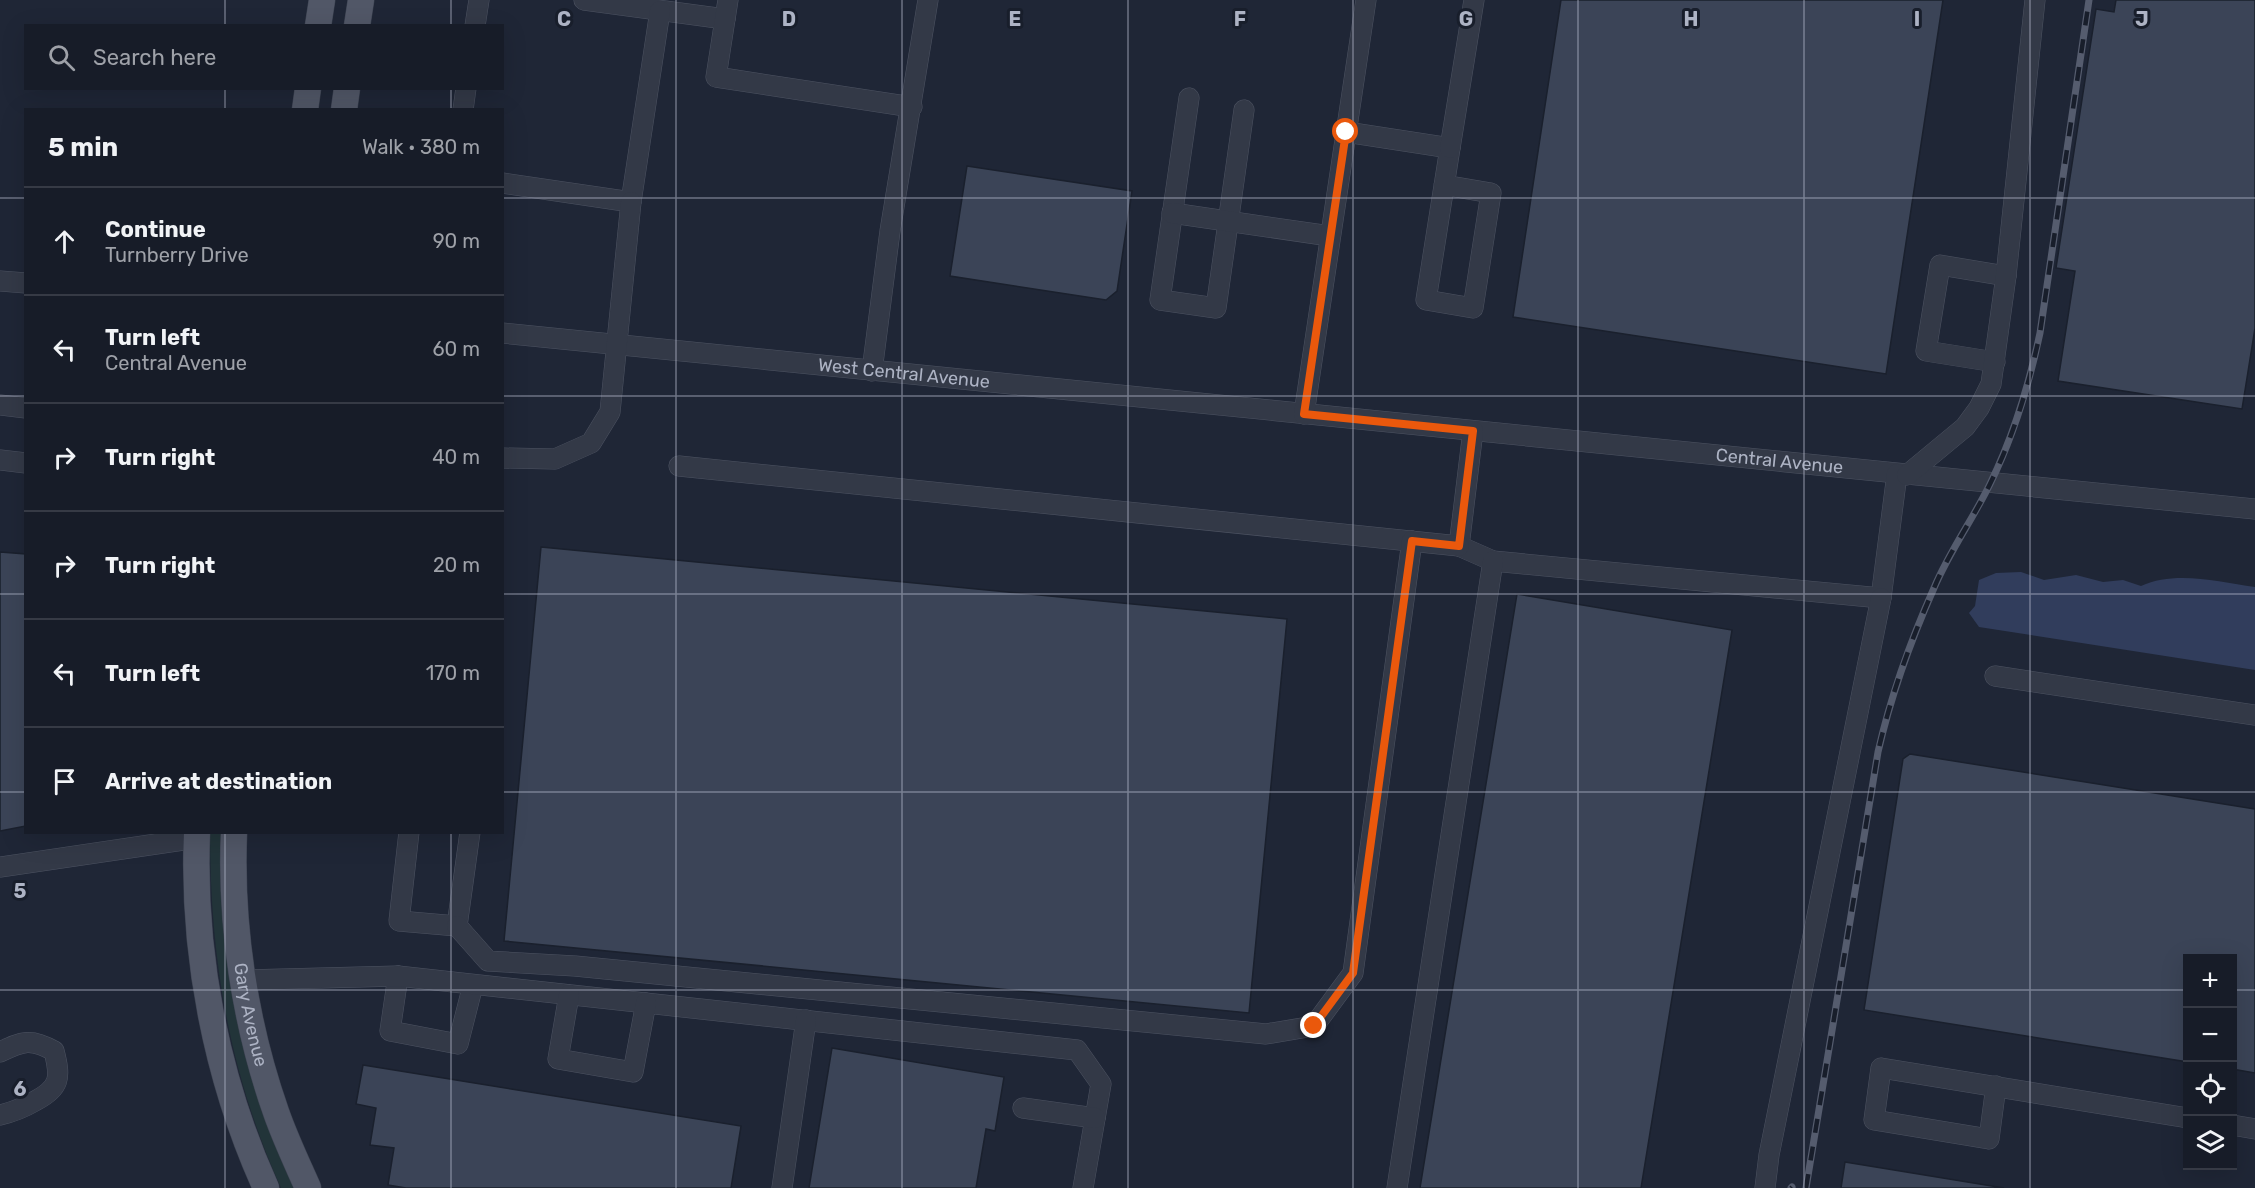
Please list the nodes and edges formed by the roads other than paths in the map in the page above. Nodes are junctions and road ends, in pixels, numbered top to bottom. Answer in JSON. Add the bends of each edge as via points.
{"nodes":[{"id":1,"x":322,"y":0,"type":"edge"},
{"id":2,"x":479,"y":0,"type":"edge"},
{"id":3,"x":584,"y":0,"type":"edge"},
{"id":4,"x":928,"y":0,"type":"edge"},
{"id":5,"x":1365,"y":0,"type":"edge"},
{"id":6,"x":1474,"y":0,"type":"edge"},
{"id":7,"x":2035,"y":0,"type":"edge"},
{"id":8,"x":726,"y":10,"type":"edge"},
{"id":9,"x":660,"y":11,"type":"junction"},
{"id":10,"x":318,"y":24,"type":"edge"},
{"id":11,"x":476,"y":24,"type":"edge"},
{"id":12,"x":308,"y":90,"type":"edge"},
{"id":13,"x":347,"y":90,"type":"edge"},
{"id":14,"x":466,"y":90,"type":"edge"},
{"id":15,"x":1189,"y":98,"type":"dead end"},
{"id":16,"x":912,"y":107,"type":"junction"},
{"id":17,"x":305,"y":108,"type":"edge"},
{"id":18,"x":344,"y":108,"type":"edge"},
{"id":19,"x":463,"y":108,"type":"edge"},
{"id":20,"x":1244,"y":110,"type":"dead end"},
{"id":21,"x":1346,"y":132,"type":"junction"},
{"id":22,"x":1450,"y":148,"type":"junction"},
{"id":23,"x":504,"y":183,"type":"edge"},
{"id":24,"x":1444,"y":185,"type":"junction"},
{"id":25,"x":631,"y":202,"type":"junction"},
{"id":26,"x":1173,"y":213,"type":"junction"},
{"id":27,"x":1228,"y":221,"type":"junction"},
{"id":28,"x":1330,"y":236,"type":"junction"},
{"id":29,"x":2006,"y":276,"type":"junction"},
{"id":30,"x":0,"y":281,"type":"edge"},
{"id":31,"x":24,"y":284,"type":"edge"},
{"id":32,"x":504,"y":333,"type":"edge"},
{"id":33,"x":617,"y":344,"type":"junction"},
{"id":34,"x":1995,"y":362,"type":"junction"},
{"id":35,"x":872,"y":371,"type":"junction"},
{"id":36,"x":0,"y":405,"type":"edge"},
{"id":37,"x":24,"y":408,"type":"edge"},
{"id":38,"x":1304,"y":414,"type":"junction"},
{"id":39,"x":1473,"y":431,"type":"junction"},
{"id":40,"x":504,"y":458,"type":"edge"},
{"id":41,"x":0,"y":460,"type":"edge"},
{"id":42,"x":24,"y":463,"type":"edge"},
{"id":43,"x":679,"y":466,"type":"dead end"},
{"id":44,"x":1902,"y":474,"type":"junction"},
{"id":45,"x":2255,"y":509,"type":"edge"},
{"id":46,"x":1412,"y":541,"type":"junction"},
{"id":47,"x":1459,"y":546,"type":"junction"},
{"id":48,"x":1493,"y":561,"type":"junction"},
{"id":49,"x":1881,"y":598,"type":"junction"},
{"id":50,"x":1995,"y":676,"type":"dead end"},
{"id":51,"x":2255,"y":715,"type":"edge"},
{"id":52,"x":234,"y":834,"type":"edge"},
{"id":53,"x":409,"y":834,"type":"edge"},
{"id":54,"x":470,"y":834,"type":"edge"},
{"id":55,"x":197,"y":835,"type":"edge"},
{"id":56,"x":0,"y":867,"type":"edge"},
{"id":57,"x":457,"y":926,"type":"junction"},
{"id":58,"x":398,"y":976,"type":"junction"},
{"id":59,"x":243,"y":980,"type":"junction"},
{"id":60,"x":473,"y":985,"type":"junction"},
{"id":61,"x":569,"y":995,"type":"junction"},
{"id":62,"x":646,"y":1003,"type":"junction"},
{"id":63,"x":806,"y":1020,"type":"junction"},
{"id":64,"x":0,"y":1052,"type":"edge"},
{"id":65,"x":1995,"y":1086,"type":"junction"},
{"id":66,"x":1023,"y":1107,"type":"dead end"},
{"id":67,"x":0,"y":1115,"type":"edge"},
{"id":68,"x":2183,"y":1117,"type":"edge"},
{"id":69,"x":1095,"y":1118,"type":"junction"},
{"id":70,"x":2237,"y":1126,"type":"edge"},
{"id":71,"x":2255,"y":1129,"type":"edge"},
{"id":72,"x":267,"y":1188,"type":"edge"},
{"id":73,"x":308,"y":1188,"type":"edge"},
{"id":74,"x":782,"y":1188,"type":"edge"},
{"id":75,"x":1083,"y":1188,"type":"edge"},
{"id":76,"x":1396,"y":1188,"type":"edge"},
{"id":77,"x":1765,"y":1188,"type":"edge"}],
"edges":[{"from":1,"to":10,"type":"main road"},
{"from":2,"to":11,"type":"street"},
{"from":3,"to":9,"type":"street"},
{"from":4,"to":16,"type":"street"},
{"from":5,"to":21,"type":"street"},
{"from":6,"to":22,"type":"street"},
{"from":7,"to":29,"type":"street"},
{"from":8,"to":9,"type":"street"},
{"from":8,"to":16,"type":"street","via":[[716,77]]},
{"from":9,"to":25,"type":"street"},
{"from":12,"to":17,"type":"main road"},
{"from":13,"to":18,"type":"main road"},
{"from":14,"to":19,"type":"street"},
{"from":15,"to":26,"type":"street"},
{"from":16,"to":35,"type":"street","via":[[890,231]]},
{"from":20,"to":27,"type":"street"},
{"from":21,"to":22,"type":"street"},
{"from":21,"to":28,"type":"street"},
{"from":22,"to":24,"type":"street"},
{"from":23,"to":25,"type":"street"},
{"from":24,"to":24,"type":"street","via":[[1426,300],[1473,308],[1491,193]]},
{"from":25,"to":33,"type":"street"},
{"from":26,"to":27,"type":"street"},
{"from":26,"to":27,"type":"street","via":[[1160,300],[1193,305],[1216,308]]},
{"from":27,"to":28,"type":"street"},
{"from":28,"to":38,"type":"street"},
{"from":29,"to":34,"type":"street"},
{"from":29,"to":34,"type":"street","via":[[1940,265],[1926,351]]},
{"from":30,"to":31,"type":"street"},
{"from":32,"to":33,"type":"street","name":"West Central Avenue"},
{"from":33,"to":35,"type":"street","name":"West Central Avenue"},
{"from":33,"to":40,"type":"street","via":[[610,412],[591,443],[555,459]]},
{"from":34,"to":44,"type":"street","via":[[1991,384],[1965,427]]},
{"from":35,"to":38,"type":"street","name":"West Central Avenue"},
{"from":36,"to":37,"type":"street"},
{"from":38,"to":39,"type":"street","name":"Central Avenue"},
{"from":39,"to":44,"type":"street","name":"Central Avenue"},
{"from":39,"to":47,"type":"street"},
{"from":41,"to":42,"type":"street"},
{"from":43,"to":46,"type":"street"},
{"from":44,"to":45,"type":"street","name":"Central Avenue"},
{"from":44,"to":49,"type":"street"},
{"from":46,"to":47,"type":"street"},
{"from":46,"to":57,"type":"street","via":[[1353,973],[1314,1026],[1266,1034],[587,967],[488,961]]},
{"from":47,"to":48,"type":"street"},
{"from":48,"to":49,"type":"street"},
{"from":48,"to":76,"type":"street"},
{"from":49,"to":77,"type":"street"},
{"from":50,"to":51,"type":"street"},
{"from":52,"to":59,"type":"main road","name":"Gary Avenue","via":[[235,903]]},
{"from":53,"to":57,"type":"street","via":[[399,921]]},
{"from":54,"to":57,"type":"street"},
{"from":55,"to":56,"type":"street"},
{"from":55,"to":72,"type":"main road","via":[[199,931],[210,1006],[237,1111]]},
{"from":58,"to":59,"type":"street"},
{"from":58,"to":60,"type":"street"},
{"from":58,"to":60,"type":"street","via":[[390,1031],[458,1044]]},
{"from":59,"to":73,"type":"main road","name":"Gary Avenue","via":[[276,1112]]},
{"from":60,"to":61,"type":"street"},
{"from":61,"to":62,"type":"street"},
{"from":61,"to":62,"type":"street","via":[[558,1059],[633,1072]]},
{"from":62,"to":63,"type":"street"},
{"from":63,"to":69,"type":"street","via":[[1077,1050],[1101,1084]]},
{"from":63,"to":74,"type":"street"},
{"from":64,"to":67,"type":"street","via":[[20,1042],[39,1043],[54,1051],[58,1070],[51,1093],[15,1112]]},
{"from":65,"to":65,"type":"street","via":[[1881,1068],[1874,1120],[1989,1139]]},
{"from":65,"to":68,"type":"street"},
{"from":66,"to":69,"type":"street"},
{"from":69,"to":75,"type":"street"},
{"from":70,"to":71,"type":"street"}]}
